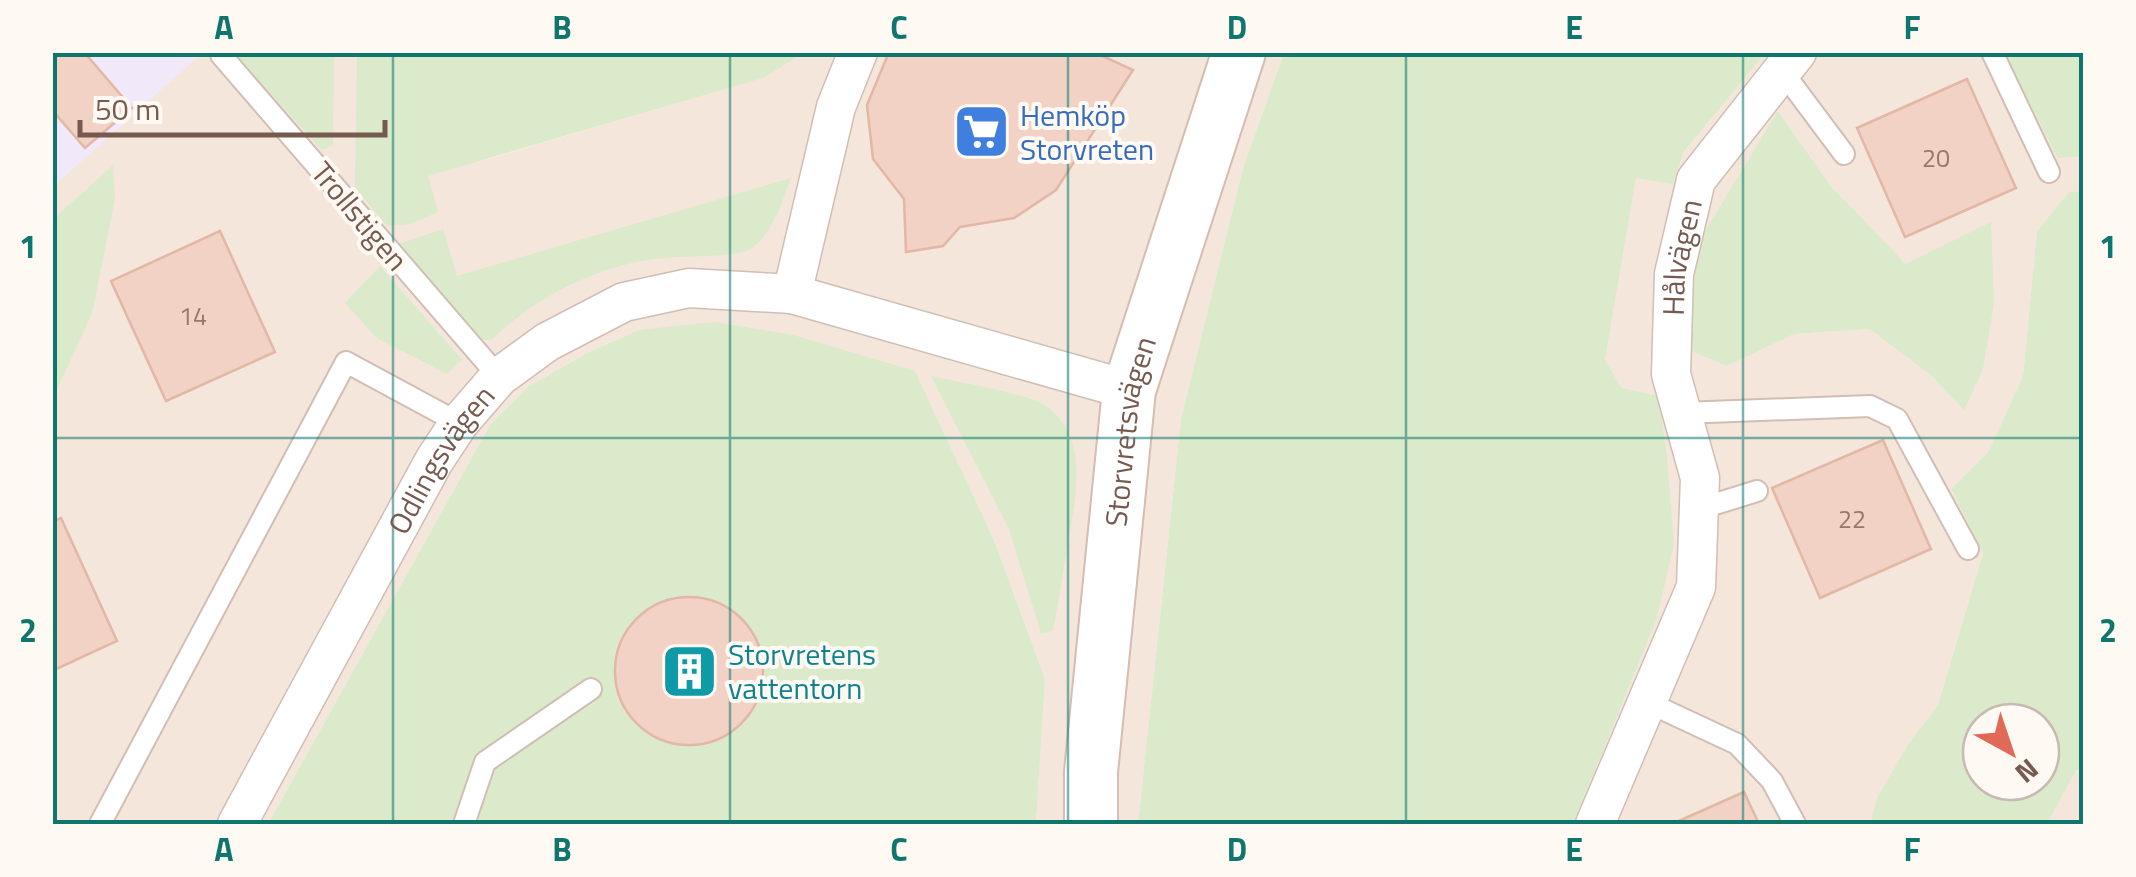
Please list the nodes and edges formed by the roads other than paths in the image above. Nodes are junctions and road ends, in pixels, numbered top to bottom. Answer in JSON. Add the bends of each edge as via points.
{"nodes":[{"id":1,"x":858,"y":52,"type":"edge"},
{"id":2,"x":1239,"y":52,"type":"edge"},
{"id":3,"x":1992,"y":52,"type":"edge"},
{"id":4,"x":221,"y":55,"type":"edge"},
{"id":5,"x":1790,"y":62,"type":"edge"},
{"id":6,"x":1844,"y":154,"type":"dead end"},
{"id":7,"x":2050,"y":172,"type":"dead end"},
{"id":8,"x":792,"y":294,"type":"junction"},
{"id":9,"x":500,"y":377,"type":"junction"},
{"id":10,"x":1129,"y":390,"type":"junction"},
{"id":11,"x":1682,"y":413,"type":"junction"},
{"id":12,"x":459,"y":423,"type":"junction"},
{"id":13,"x":1757,"y":492,"type":"dead end"},
{"id":14,"x":1700,"y":509,"type":"junction"},
{"id":15,"x":1968,"y":549,"type":"dead end"},
{"id":16,"x":590,"y":690,"type":"dead end"},
{"id":17,"x":1647,"y":702,"type":"junction"},
{"id":18,"x":100,"y":824,"type":"edge"},
{"id":19,"x":236,"y":824,"type":"edge"},
{"id":20,"x":464,"y":824,"type":"edge"},
{"id":21,"x":1091,"y":824,"type":"edge"},
{"id":22,"x":1595,"y":824,"type":"edge"},
{"id":23,"x":1795,"y":824,"type":"edge"}],
"edges":[{"from":1,"to":8,"type":"street","via":[[836,107]]},
{"from":2,"to":10,"type":"street","name":"Storvretsvägen"},
{"from":3,"to":7,"type":"lane"},
{"from":4,"to":9,"type":"lane","name":"Trollstigen"},
{"from":5,"to":6,"type":"lane","name":"Hålvägen"},
{"from":5,"to":11,"type":"street","name":"Hålvägen","via":[[1696,180],[1674,274],[1671,374]]},
{"from":8,"to":9,"type":"street","name":"Odlingsvägen","via":[[689,288],[624,302],[547,342]]},
{"from":8,"to":10,"type":"street","name":"Odlingsvägen"},
{"from":9,"to":12,"type":"street","name":"Odlingsvägen"},
{"from":10,"to":21,"type":"street","name":"Storvretsvägen","via":[[1090,772]]},
{"from":11,"to":14,"type":"street","name":"Hålvägen","via":[[1700,478]]},
{"from":11,"to":15,"type":"lane","via":[[1870,406],[1897,419]]},
{"from":12,"to":18,"type":"lane","via":[[346,362]]},
{"from":12,"to":19,"type":"street","name":"Odlingsvägen"},
{"from":13,"to":14,"type":"lane"},
{"from":14,"to":17,"type":"street","name":"Hålvägen","via":[[1696,587]]},
{"from":16,"to":20,"type":"lane","via":[[485,762]]},
{"from":17,"to":22,"type":"street","name":"Hålvägen"},
{"from":17,"to":23,"type":"lane","via":[[1737,744],[1772,781]]}]}
